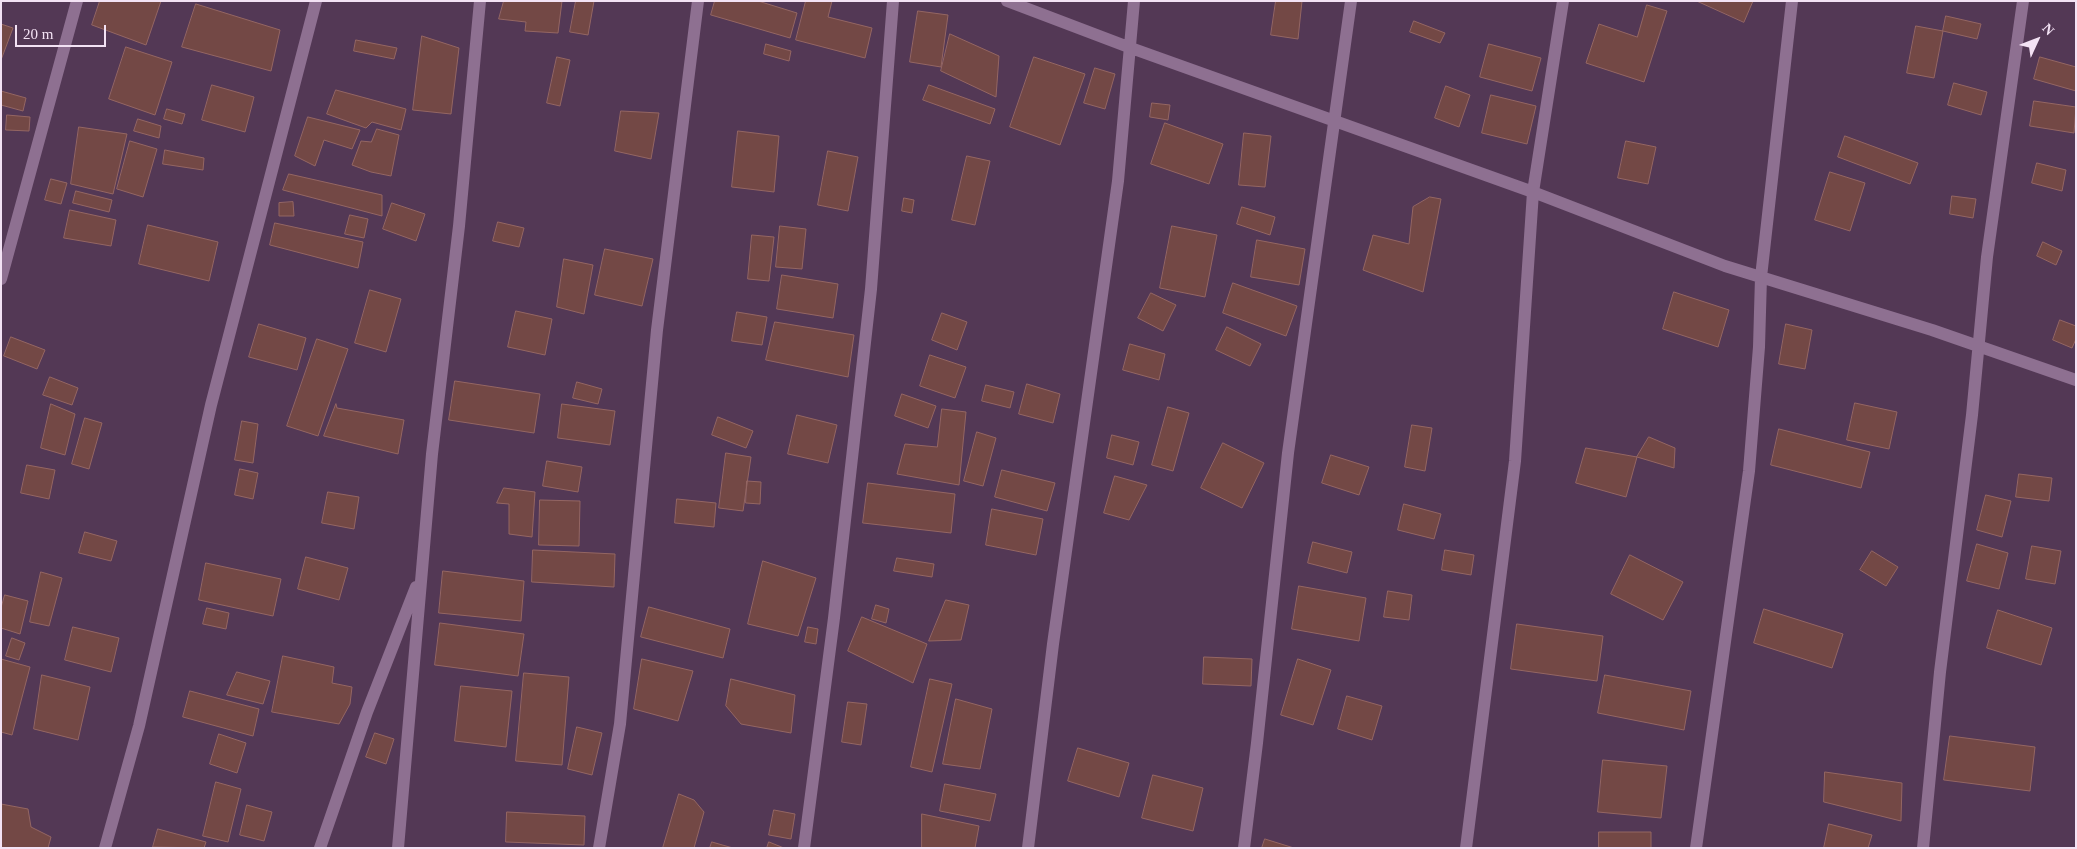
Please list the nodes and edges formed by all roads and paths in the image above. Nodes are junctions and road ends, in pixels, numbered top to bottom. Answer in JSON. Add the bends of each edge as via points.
{"nodes":[{"id":1,"x":77,"y":1,"type":"edge"},
{"id":2,"x":316,"y":1,"type":"edge"},
{"id":3,"x":480,"y":1,"type":"edge"},
{"id":4,"x":698,"y":1,"type":"edge"},
{"id":5,"x":893,"y":1,"type":"edge"},
{"id":6,"x":1007,"y":1,"type":"edge"},
{"id":7,"x":1134,"y":1,"type":"edge"},
{"id":8,"x":1351,"y":1,"type":"edge"},
{"id":9,"x":1563,"y":1,"type":"edge"},
{"id":10,"x":1792,"y":1,"type":"edge"},
{"id":11,"x":2023,"y":1,"type":"edge"},
{"id":12,"x":1131,"y":48,"type":"junction"},
{"id":13,"x":1335,"y":122,"type":"junction"},
{"id":14,"x":1533,"y":192,"type":"junction"},
{"id":15,"x":1761,"y":277,"type":"junction"},
{"id":16,"x":1,"y":279,"type":"edge"},
{"id":17,"x":1977,"y":346,"type":"junction"},
{"id":18,"x":2076,"y":380,"type":"edge"},
{"id":19,"x":421,"y":575,"type":"junction"},
{"id":20,"x":105,"y":848,"type":"edge"},
{"id":21,"x":320,"y":848,"type":"edge"},
{"id":22,"x":398,"y":848,"type":"edge"},
{"id":23,"x":599,"y":848,"type":"edge"},
{"id":24,"x":804,"y":848,"type":"edge"},
{"id":25,"x":1028,"y":848,"type":"edge"},
{"id":26,"x":1244,"y":848,"type":"edge"},
{"id":27,"x":1466,"y":848,"type":"edge"},
{"id":28,"x":1696,"y":848,"type":"edge"},
{"id":29,"x":1923,"y":848,"type":"edge"}],
"edges":[{"from":1,"to":16,"type":"street"},
{"from":2,"to":20,"type":"street","via":[[211,406],[139,726]]},
{"from":3,"to":19,"type":"street"},
{"from":4,"to":23,"type":"street","via":[[657,330],[620,724]]},
{"from":5,"to":24,"type":"street","via":[[871,289]]},
{"from":6,"to":12,"type":"street"},
{"from":7,"to":12,"type":"street"},
{"from":8,"to":13,"type":"street"},
{"from":9,"to":14,"type":"street"},
{"from":10,"to":15,"type":"street"},
{"from":11,"to":17,"type":"street"},
{"from":12,"to":13,"type":"street"},
{"from":12,"to":25,"type":"street","via":[[1118,181],[1053,644]]},
{"from":13,"to":14,"type":"street"},
{"from":13,"to":26,"type":"street","via":[[1288,453]]},
{"from":14,"to":15,"type":"street","via":[[1691,254]]},
{"from":14,"to":27,"type":"street","via":[[1515,461]]},
{"from":15,"to":17,"type":"street"},
{"from":15,"to":28,"type":"street","via":[[1759,348],[1748,471]]},
{"from":17,"to":18,"type":"street"},
{"from":17,"to":29,"type":"street"},
{"from":19,"to":21,"type":"street","via":[[367,712]]},
{"from":19,"to":22,"type":"street"}]}
